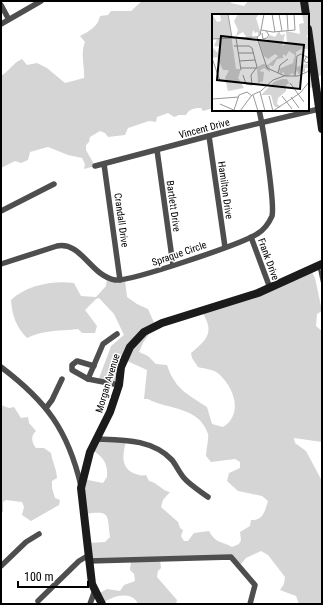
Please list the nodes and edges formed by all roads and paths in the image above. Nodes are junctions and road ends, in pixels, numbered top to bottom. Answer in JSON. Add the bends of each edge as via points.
{"nodes":[{"id":1,"x":41,"y":1,"type":"edge"},
{"id":2,"x":304,"y":1,"type":"edge"},
{"id":3,"x":1,"y":5,"type":"edge"},
{"id":4,"x":306,"y":14,"type":"edge"},
{"id":5,"x":8,"y":18,"type":"junction"},
{"id":6,"x":1,"y":24,"type":"edge"},
{"id":7,"x":309,"y":34,"type":"edge"},
{"id":8,"x":318,"y":76,"type":"edge"},
{"id":9,"x":319,"y":109,"type":"junction"},
{"id":10,"x":259,"y":111,"type":"edge"},
{"id":11,"x":261,"y":123,"type":"junction"},
{"id":12,"x":322,"y":129,"type":"edge"},
{"id":13,"x":209,"y":136,"type":"junction"},
{"id":14,"x":157,"y":150,"type":"junction"},
{"id":15,"x":104,"y":164,"type":"junction"},
{"id":16,"x":95,"y":166,"type":"dead end"},
{"id":17,"x":54,"y":184,"type":"dead end"},
{"id":18,"x":1,"y":211,"type":"edge"},
{"id":19,"x":251,"y":237,"type":"junction"},
{"id":20,"x":225,"y":247,"type":"junction"},
{"id":21,"x":1,"y":264,"type":"edge"},
{"id":22,"x":173,"y":265,"type":"junction"},
{"id":23,"x":320,"y":265,"type":"edge"},
{"id":24,"x":120,"y":280,"type":"junction"},
{"id":25,"x":322,"y":282,"type":"edge"},
{"id":26,"x":270,"y":288,"type":"junction"},
{"id":27,"x":117,"y":334,"type":"dead end"},
{"id":28,"x":94,"y":366,"type":"junction"},
{"id":29,"x":1,"y":367,"type":"edge"},
{"id":30,"x":62,"y":379,"type":"dead end"},
{"id":31,"x":88,"y":379,"type":"junction"},
{"id":32,"x":119,"y":385,"type":"junction"},
{"id":33,"x":46,"y":408,"type":"junction"},
{"id":34,"x":96,"y":439,"type":"junction"},
{"id":35,"x":81,"y":488,"type":"junction"},
{"id":36,"x":208,"y":498,"type":"dead end"},
{"id":37,"x":39,"y":534,"type":"dead end"},
{"id":38,"x":89,"y":558,"type":"junction"},
{"id":39,"x":1,"y":566,"type":"edge"},
{"id":40,"x":95,"y":590,"type":"junction"},
{"id":41,"x":38,"y":601,"type":"dead end"},
{"id":42,"x":90,"y":604,"type":"edge"},
{"id":43,"x":102,"y":604,"type":"edge"},
{"id":44,"x":250,"y":604,"type":"edge"}],
"edges":[{"from":1,"to":5,"type":"street"},
{"from":2,"to":4,"type":"street"},
{"from":3,"to":5,"type":"street"},
{"from":5,"to":6,"type":"street"},
{"from":7,"to":8,"type":"street"},
{"from":8,"to":9,"type":"street"},
{"from":9,"to":11,"type":"street","name":"Vincent Drive"},
{"from":9,"to":12,"type":"street"},
{"from":10,"to":11,"type":"street","name":"Spraque Circle"},
{"from":11,"to":13,"type":"street","name":"Vincent Drive"},
{"from":11,"to":19,"type":"street","name":"Spraque Circle","via":[[273,212],[266,227]]},
{"from":13,"to":14,"type":"street","name":"Vincent Drive"},
{"from":13,"to":20,"type":"street","name":"Hamilton Drive"},
{"from":14,"to":15,"type":"street","name":"Vincent Drive"},
{"from":14,"to":22,"type":"street","name":"Bartlett Drive"},
{"from":15,"to":16,"type":"street","name":"Vincent Drive"},
{"from":15,"to":24,"type":"street","name":"Crandall Drive"},
{"from":17,"to":18,"type":"street"},
{"from":19,"to":20,"type":"street","name":"Spraque Circle"},
{"from":19,"to":26,"type":"street","name":"Frank Drive"},
{"from":20,"to":22,"type":"street","name":"Spraque Circle"},
{"from":21,"to":24,"type":"street","via":[[57,246],[65,246],[75,250],[104,275]]},
{"from":22,"to":24,"type":"street","name":"Spraque Circle"},
{"from":23,"to":25,"type":"lane"},
{"from":23,"to":26,"type":"street","name":"Morgan Avenue"},
{"from":26,"to":32,"type":"street","name":"Morgan Avenue","via":[[179,317],[144,332],[126,353]]},
{"from":27,"to":28,"type":"street","via":[[103,344]]},
{"from":28,"to":31,"type":"street"},
{"from":28,"to":31,"type":"street","via":[[79,360],[72,366],[74,372]]},
{"from":29,"to":33,"type":"street","via":[[26,386]]},
{"from":30,"to":33,"type":"street"},
{"from":31,"to":32,"type":"street"},
{"from":32,"to":34,"type":"street","name":"Morgan Avenue","via":[[110,412]]},
{"from":33,"to":35,"type":"street","via":[[68,447]]},
{"from":34,"to":35,"type":"street","name":"Morgan Avenue","via":[[86,464]]},
{"from":34,"to":36,"type":"street","via":[[130,441],[158,449],[172,461],[184,479]]},
{"from":35,"to":38,"type":"street","name":"Morgan Avenue"},
{"from":37,"to":39,"type":"street","via":[[26,542]]},
{"from":38,"to":40,"type":"street","name":"Morgan Avenue"},
{"from":38,"to":41,"type":"street","via":[[79,561]]},
{"from":38,"to":44,"type":"street","via":[[231,557],[255,585]]},
{"from":40,"to":42,"type":"street"},
{"from":40,"to":43,"type":"street","name":"Morgan Avenue"}]}
